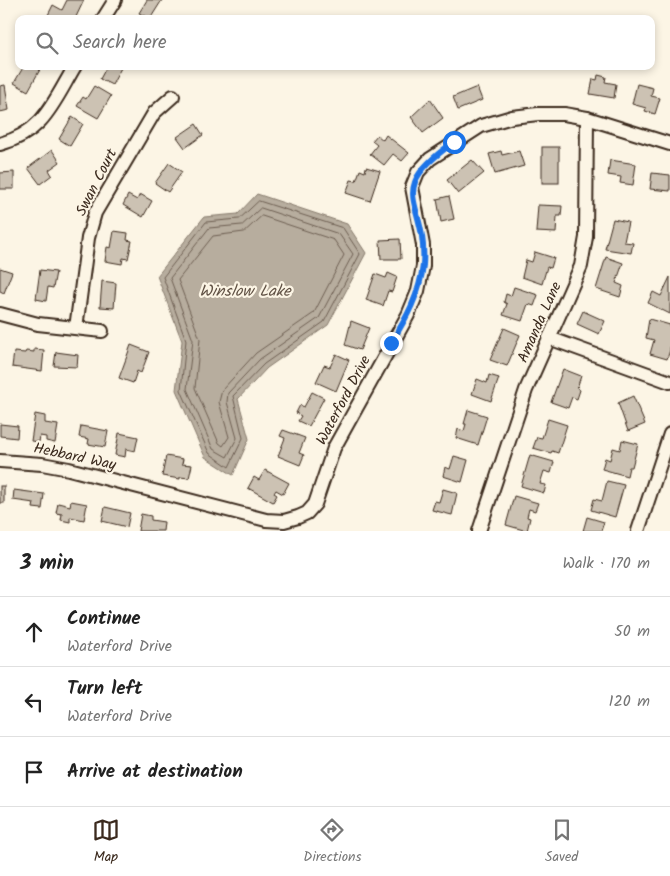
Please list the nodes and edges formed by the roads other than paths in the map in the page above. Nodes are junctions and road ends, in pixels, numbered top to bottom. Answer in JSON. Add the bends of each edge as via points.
{"nodes":[{"id":1,"x":115,"y":0,"type":"edge"},
{"id":2,"x":106,"y":15,"type":"edge"},
{"id":3,"x":72,"y":70,"type":"edge"},
{"id":4,"x":174,"y":96,"type":"dead end"},
{"id":5,"x":587,"y":118,"type":"junction"},
{"id":6,"x":0,"y":144,"type":"edge"},
{"id":7,"x":670,"y":144,"type":"edge"},
{"id":8,"x":0,"y":314,"type":"edge"},
{"id":9,"x":76,"y":328,"type":"junction"},
{"id":10,"x":102,"y":331,"type":"dead end"},
{"id":11,"x":549,"y":338,"type":"junction"},
{"id":12,"x":670,"y":382,"type":"edge"},
{"id":13,"x":670,"y":434,"type":"edge"},
{"id":14,"x":0,"y":461,"type":"edge"},
{"id":15,"x":143,"y":488,"type":"joint"},
{"id":16,"x":479,"y":531,"type":"edge"},
{"id":17,"x":638,"y":531,"type":"edge"}],
"edges":[{"from":1,"to":2,"type":"street"},
{"from":3,"to":6,"type":"street","via":[[36,127],[20,138]]},
{"from":4,"to":9,"type":"street","name":"Swan Court","via":[[154,113],[95,213],[88,238]]},
{"from":5,"to":7,"type":"street","name":"Waterford Drive"},
{"from":5,"to":11,"type":"street","name":"Amanda Lane","via":[[586,237],[581,266]]},
{"from":5,"to":15,"type":"street","name":"Waterford Drive","via":[[538,114],[481,126],[430,159],[418,172],[412,187],[423,245],[418,291],[408,316],[334,448],[315,504],[308,512],[284,521],[266,520]]},
{"from":8,"to":9,"type":"street","via":[[38,324]]},
{"from":9,"to":10,"type":"street"},
{"from":11,"to":12,"type":"street"},
{"from":11,"to":16,"type":"street","name":"Amanda Lane","via":[[526,390]]},
{"from":13,"to":17,"type":"street"},
{"from":14,"to":15,"type":"street","name":"Hebbard Way","via":[[60,467]]}]}
